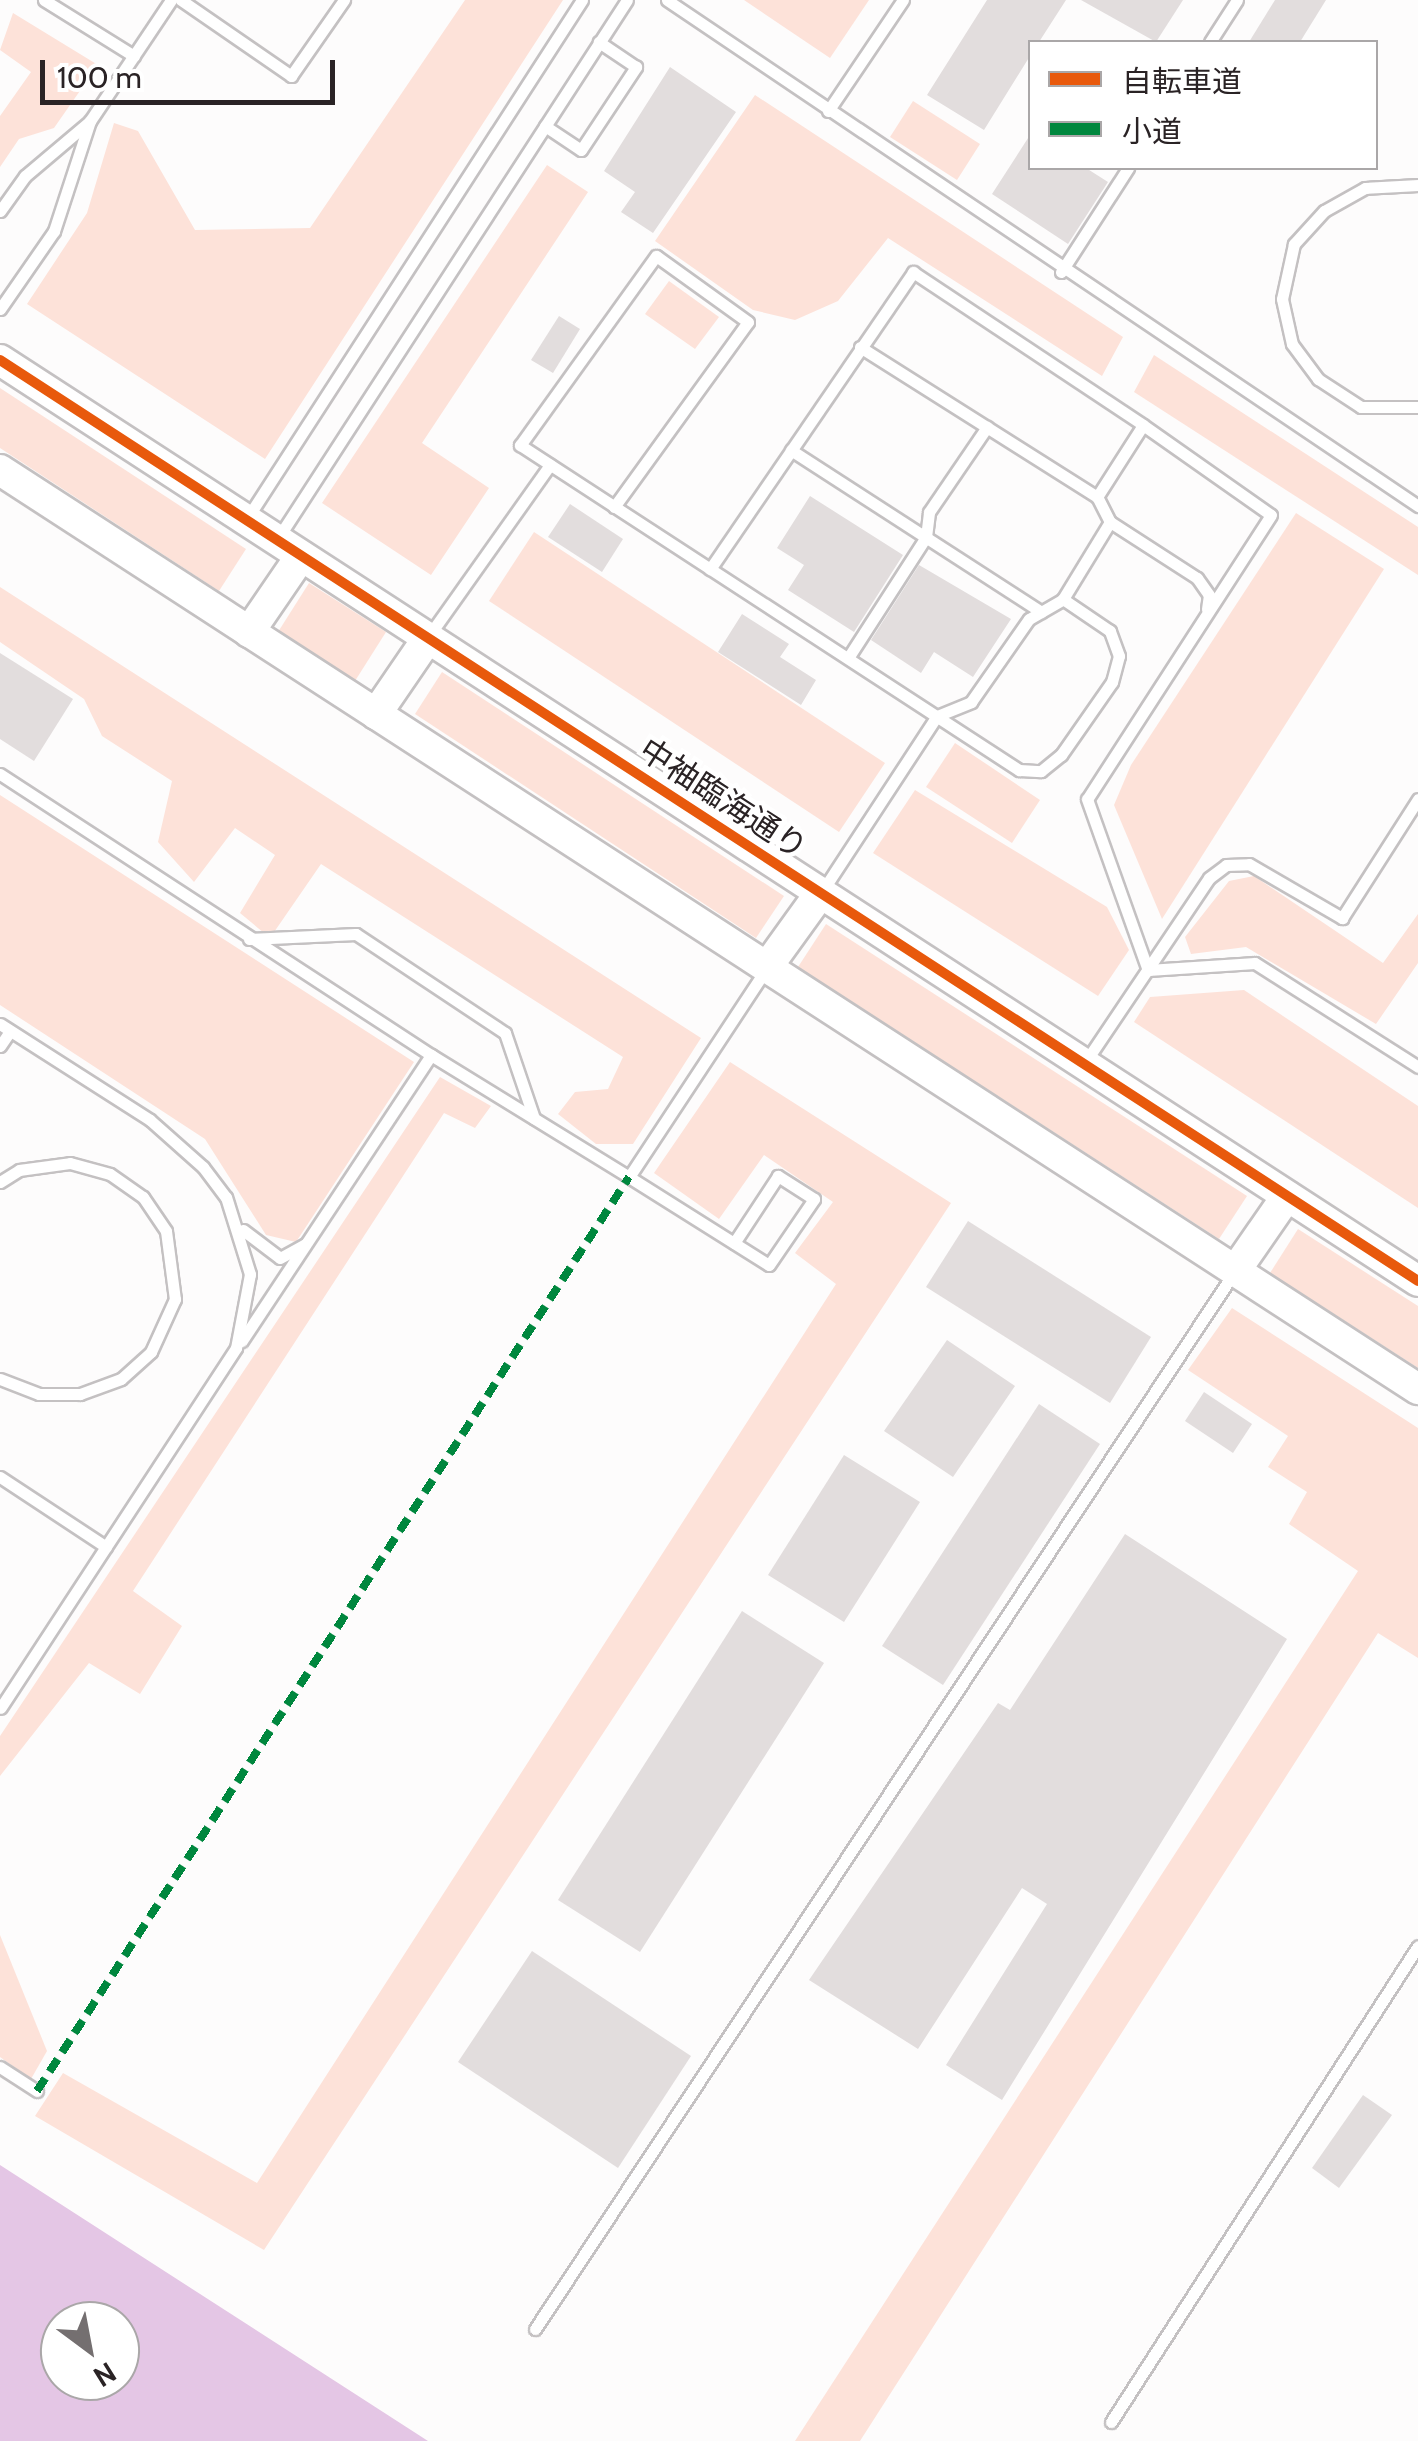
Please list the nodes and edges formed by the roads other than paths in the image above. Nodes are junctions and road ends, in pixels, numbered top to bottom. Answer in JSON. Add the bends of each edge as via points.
{"nodes":[{"id":1,"x":44,"y":0,"type":"edge"},
{"id":2,"x":171,"y":0,"type":"edge"},
{"id":3,"x":181,"y":0,"type":"edge"},
{"id":4,"x":344,"y":0,"type":"edge"},
{"id":5,"x":582,"y":0,"type":"edge"},
{"id":6,"x":626,"y":0,"type":"edge"},
{"id":7,"x":668,"y":0,"type":"edge"},
{"id":8,"x":903,"y":0,"type":"edge"},
{"id":9,"x":1237,"y":0,"type":"edge"},
{"id":10,"x":1211,"y":40,"type":"edge"},
{"id":11,"x":599,"y":42,"type":"junction"},
{"id":12,"x":134,"y":56,"type":"junction"},
{"id":13,"x":828,"y":111,"type":"junction"},
{"id":14,"x":90,"y":121,"type":"junction"},
{"id":15,"x":545,"y":126,"type":"junction"},
{"id":16,"x":1127,"y":170,"type":"edge"},
{"id":17,"x":1418,"y":184,"type":"edge"},
{"id":18,"x":0,"y":211,"type":"edge"},
{"id":19,"x":1061,"y":272,"type":"junction"},
{"id":20,"x":0,"y":309,"type":"edge"},
{"id":21,"x":860,"y":347,"type":"junction"},
{"id":22,"x":0,"y":360,"type":"edge"},
{"id":23,"x":1418,"y":407,"type":"edge"},
{"id":24,"x":1143,"y":425,"type":"junction"},
{"id":25,"x":987,"y":427,"type":"junction"},
{"id":26,"x":790,"y":450,"type":"junction"},
{"id":27,"x":550,"y":465,"type":"junction"},
{"id":28,"x":0,"y":470,"type":"edge"},
{"id":29,"x":1097,"y":497,"type":"junction"},
{"id":30,"x":1418,"y":506,"type":"edge"},
{"id":31,"x":614,"y":507,"type":"junction"},
{"id":32,"x":246,"y":520,"type":"junction"},
{"id":33,"x":1110,"y":522,"type":"junction"},
{"id":34,"x":926,"y":538,"type":"junction"},
{"id":35,"x":289,"y":548,"type":"junction"},
{"id":36,"x":710,"y":569,"type":"junction"},
{"id":37,"x":1064,"y":599,"type":"junction"},
{"id":38,"x":1206,"y":608,"type":"junction"},
{"id":39,"x":1040,"y":612,"type":"junction"},
{"id":40,"x":249,"y":632,"type":"junction"},
{"id":41,"x":428,"y":638,"type":"junction"},
{"id":42,"x":848,"y":658,"type":"junction"},
{"id":43,"x":376,"y":714,"type":"junction"},
{"id":44,"x":937,"y":716,"type":"junction"},
{"id":45,"x":0,"y":774,"type":"edge"},
{"id":46,"x":1418,"y":799,"type":"edge"},
{"id":47,"x":821,"y":892,"type":"junction"},
{"id":48,"x":249,"y":938,"type":"junction"},
{"id":49,"x":767,"y":967,"type":"junction"},
{"id":50,"x":1148,"y":970,"type":"junction"},
{"id":51,"x":5,"y":1028,"type":"edge"},
{"id":52,"x":0,"y":1046,"type":"edge"},
{"id":53,"x":431,"y":1054,"type":"junction"},
{"id":54,"x":1084,"y":1064,"type":"junction"},
{"id":55,"x":1418,"y":1067,"type":"edge"},
{"id":56,"x":534,"y":1118,"type":"junction"},
{"id":57,"x":629,"y":1177,"type":"junction"},
{"id":58,"x":0,"y":1182,"type":"edge"},
{"id":59,"x":1287,"y":1196,"type":"junction"},
{"id":60,"x":238,"y":1224,"type":"junction"},
{"id":61,"x":312,"y":1238,"type":"junction"},
{"id":62,"x":734,"y":1243,"type":"junction"},
{"id":63,"x":1235,"y":1271,"type":"junction"},
{"id":64,"x":1418,"y":1281,"type":"edge"},
{"id":65,"x":236,"y":1348,"type":"junction"},
{"id":66,"x":0,"y":1379,"type":"edge"},
{"id":67,"x":1418,"y":1389,"type":"edge"},
{"id":68,"x":0,"y":1476,"type":"edge"},
{"id":69,"x":106,"y":1547,"type":"junction"},
{"id":70,"x":0,"y":1708,"type":"edge"},
{"id":71,"x":1418,"y":1946,"type":"edge"},
{"id":72,"x":0,"y":2067,"type":"edge"},
{"id":73,"x":37,"y":2091,"type":"dead end"},
{"id":74,"x":536,"y":2329,"type":"dead end"},
{"id":75,"x":1111,"y":2422,"type":"dead end"}],
"edges":[{"from":1,"to":12,"type":"lane"},
{"from":2,"to":12,"type":"lane"},
{"from":3,"to":4,"type":"lane","via":[[292,76]]},
{"from":5,"to":32,"type":"lane"},
{"from":6,"to":11,"type":"lane"},
{"from":7,"to":13,"type":"lane"},
{"from":8,"to":13,"type":"lane"},
{"from":9,"to":10,"type":"lane"},
{"from":11,"to":15,"type":"lane"},
{"from":11,"to":15,"type":"lane","via":[[636,67],[582,150]]},
{"from":12,"to":14,"type":"lane"},
{"from":13,"to":19,"type":"lane"},
{"from":14,"to":18,"type":"lane","via":[[25,176]]},
{"from":14,"to":20,"type":"lane","via":[[54,231]]},
{"from":15,"to":35,"type":"lane"},
{"from":16,"to":19,"type":"lane"},
{"from":17,"to":23,"type":"lane","via":[[1365,188],[1324,211],[1294,244],[1282,299],[1292,344],[1318,379],[1361,407]]},
{"from":19,"to":30,"type":"lane"},
{"from":21,"to":24,"type":"lane","via":[[913,272]]},
{"from":21,"to":25,"type":"lane"},
{"from":21,"to":26,"type":"lane"},
{"from":22,"to":32,"type":"street","name":"中袖臨海通り"},
{"from":24,"to":29,"type":"lane"},
{"from":24,"to":38,"type":"lane","via":[[1272,515]]},
{"from":25,"to":29,"type":"lane"},
{"from":25,"to":34,"type":"lane","via":[[929,512]]},
{"from":26,"to":34,"type":"lane"},
{"from":26,"to":36,"type":"lane"},
{"from":27,"to":31,"type":"lane"},
{"from":27,"to":31,"type":"lane","via":[[520,446],[656,256],[748,322]]},
{"from":27,"to":41,"type":"lane"},
{"from":28,"to":40,"type":"street"},
{"from":29,"to":33,"type":"lane"},
{"from":31,"to":36,"type":"lane"},
{"from":32,"to":35,"type":"street","name":"中袖臨海通り"},
{"from":33,"to":37,"type":"lane"},
{"from":33,"to":38,"type":"lane","via":[[1198,578],[1209,595]]},
{"from":34,"to":39,"type":"lane"},
{"from":34,"to":42,"type":"lane"},
{"from":35,"to":40,"type":"street"},
{"from":35,"to":41,"type":"street","name":"中袖臨海通り"},
{"from":36,"to":42,"type":"lane"},
{"from":37,"to":39,"type":"lane"},
{"from":37,"to":44,"type":"lane","via":[[1110,632],[1119,656],[1112,682],[1061,755],[1041,771],[1018,770]]},
{"from":38,"to":50,"type":"lane","via":[[1088,799]]},
{"from":39,"to":44,"type":"lane","via":[[972,702]]},
{"from":40,"to":43,"type":"street"},
{"from":41,"to":43,"type":"street"},
{"from":41,"to":47,"type":"street","name":"中袖臨海通り"},
{"from":42,"to":44,"type":"lane"},
{"from":43,"to":49,"type":"street"},
{"from":44,"to":47,"type":"lane"},
{"from":45,"to":48,"type":"lane"},
{"from":46,"to":50,"type":"lane","via":[[1342,918],[1249,864],[1226,865]]},
{"from":47,"to":49,"type":"street"},
{"from":47,"to":54,"type":"street","name":"中袖臨海通り"},
{"from":48,"to":53,"type":"lane"},
{"from":48,"to":56,"type":"lane","via":[[356,934],[505,1032]]},
{"from":49,"to":57,"type":"lane"},
{"from":49,"to":63,"type":"street"},
{"from":50,"to":54,"type":"lane"},
{"from":50,"to":55,"type":"lane","via":[[1255,962]]},
{"from":51,"to":52,"type":"lane"},
{"from":51,"to":60,"type":"lane","via":[[150,1120],[203,1167]]},
{"from":53,"to":56,"type":"lane"},
{"from":53,"to":61,"type":"lane"},
{"from":54,"to":59,"type":"street","name":"中袖臨海通り"},
{"from":56,"to":57,"type":"lane"},
{"from":57,"to":62,"type":"lane"},
{"from":58,"to":66,"type":"lane","via":[[19,1170],[70,1164],[110,1174],[143,1197],[166,1231],[175,1285],[151,1352],[120,1378],[80,1394],[40,1394]]},
{"from":59,"to":63,"type":"street"},
{"from":59,"to":64,"type":"street","name":"中袖臨海通り"},
{"from":60,"to":61,"type":"lane","via":[[280,1258]]},
{"from":60,"to":65,"type":"lane","via":[[250,1274]]},
{"from":61,"to":65,"type":"lane"},
{"from":62,"to":62,"type":"lane","via":[[769,1265],[814,1199],[778,1176]]},
{"from":63,"to":67,"type":"street"},
{"from":63,"to":74,"type":"lane"},
{"from":65,"to":69,"type":"lane"},
{"from":68,"to":69,"type":"lane"},
{"from":69,"to":70,"type":"lane"},
{"from":71,"to":75,"type":"lane"},
{"from":72,"to":73,"type":"lane"}]}
